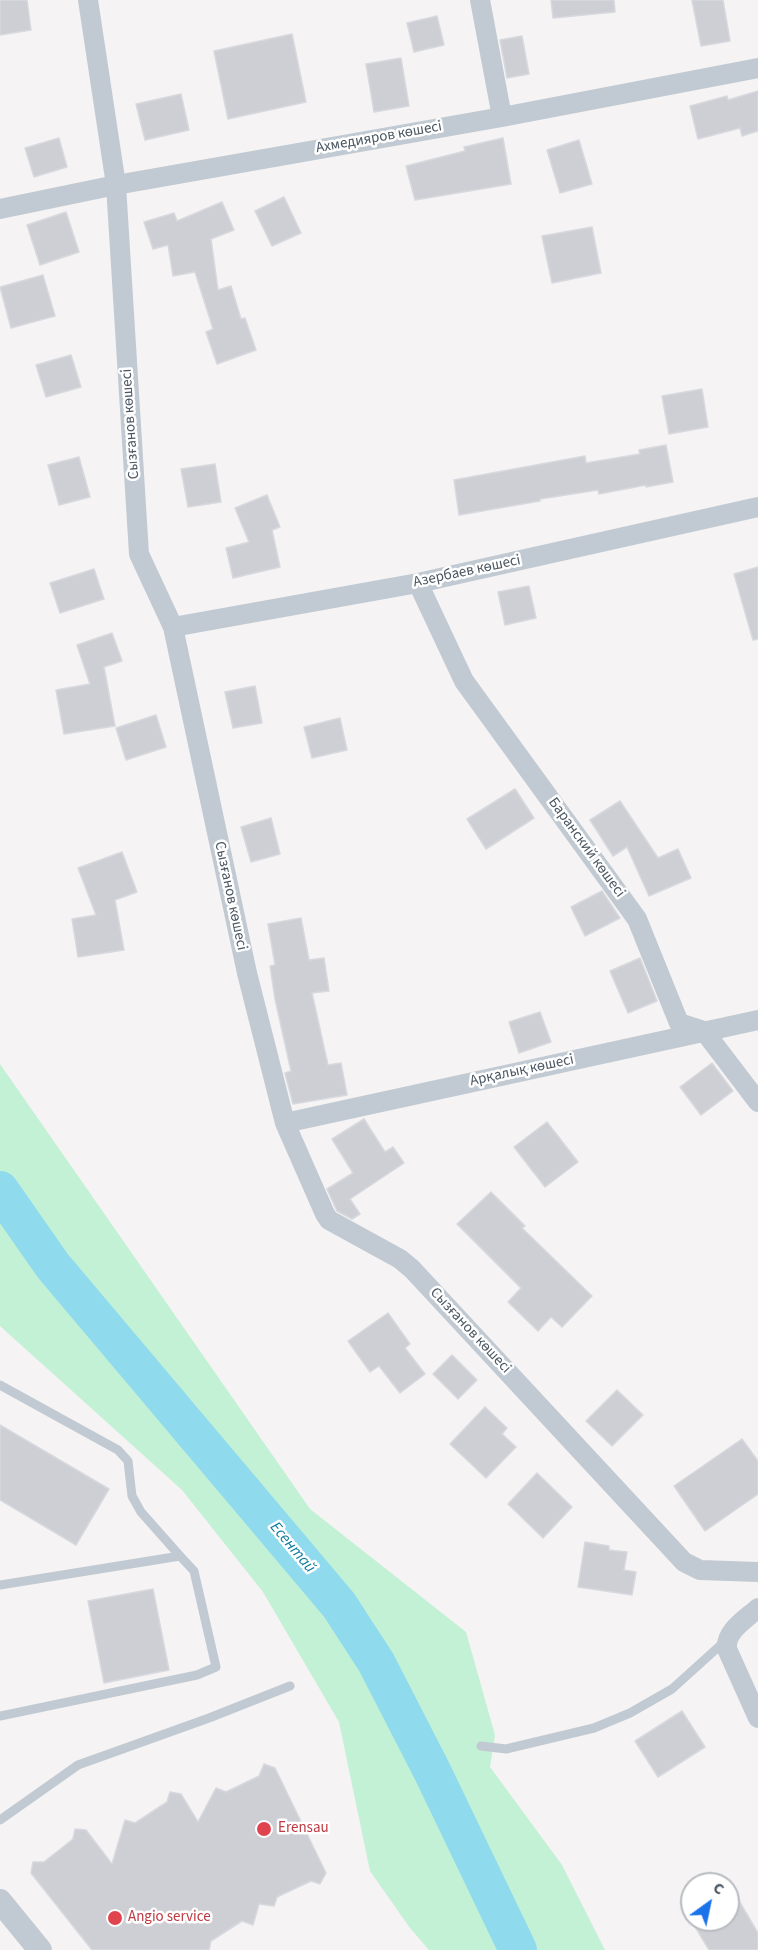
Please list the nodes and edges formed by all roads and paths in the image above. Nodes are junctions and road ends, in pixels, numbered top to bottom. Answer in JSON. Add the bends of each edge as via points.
{"nodes":[{"id":1,"x":88,"y":0,"type":"edge"},
{"id":2,"x":480,"y":0,"type":"edge"},
{"id":3,"x":758,"y":68,"type":"edge"},
{"id":4,"x":502,"y":117,"type":"junction"},
{"id":5,"x":116,"y":185,"type":"junction"},
{"id":6,"x":0,"y":209,"type":"edge"},
{"id":7,"x":758,"y":507,"type":"edge"},
{"id":8,"x":418,"y":583,"type":"junction"},
{"id":9,"x":173,"y":627,"type":"junction"},
{"id":10,"x":758,"y":1020,"type":"edge"},
{"id":11,"x":704,"y":1031,"type":"junction"},
{"id":12,"x":758,"y":1102,"type":"edge"},
{"id":13,"x":285,"y":1123,"type":"junction"},
{"id":14,"x":0,"y":1385,"type":"edge"},
{"id":15,"x":180,"y":1556,"type":"junction"},
{"id":16,"x":758,"y":1572,"type":"edge"},
{"id":17,"x":0,"y":1584,"type":"edge"},
{"id":18,"x":758,"y":1608,"type":"edge"},
{"id":19,"x":726,"y":1641,"type":"junction"},
{"id":20,"x":290,"y":1686,"type":"dead end"},
{"id":21,"x":0,"y":1716,"type":"edge"},
{"id":22,"x":758,"y":1718,"type":"edge"},
{"id":23,"x":481,"y":1746,"type":"dead end"},
{"id":24,"x":0,"y":1820,"type":"edge"},
{"id":25,"x":0,"y":1901,"type":"edge"},
{"id":26,"x":40,"y":1950,"type":"edge"}],
"edges":[{"from":1,"to":5,"type":"street","name":"Сызғанов көшесі"},
{"from":2,"to":4,"type":"street"},
{"from":3,"to":4,"type":"street","name":"Ахмедияров көшесі"},
{"from":4,"to":5,"type":"street","name":"Ахмедияров көшесі"},
{"from":5,"to":6,"type":"street","name":"Ахмедияров көшесі"},
{"from":5,"to":9,"type":"street","name":"Сызғанов көшесі","via":[[139,554]]},
{"from":7,"to":8,"type":"street","name":"Азербаев көшесі"},
{"from":8,"to":9,"type":"street","name":"Азербаев көшесі"},
{"from":8,"to":11,"type":"street","name":"Баранский көшесі","via":[[464,681],[637,919],[679,1023]]},
{"from":9,"to":13,"type":"street","name":"Сызғанов көшесі","via":[[247,973]]},
{"from":10,"to":11,"type":"street","name":"Арқалық көшесі"},
{"from":11,"to":12,"type":"street","name":"Баранский көшесі"},
{"from":11,"to":13,"type":"street","name":"Арқалық көшесі"},
{"from":13,"to":16,"type":"street","name":"Сызғанов көшесі","via":[[329,1220],[412,1269],[684,1562],[700,1570]]},
{"from":14,"to":15,"type":"lane","via":[[118,1450],[128,1461],[132,1496],[141,1512]]},
{"from":15,"to":17,"type":"lane"},
{"from":15,"to":21,"type":"lane","via":[[194,1571],[216,1668]]},
{"from":18,"to":19,"type":"street"},
{"from":19,"to":22,"type":"street"},
{"from":19,"to":23,"type":"lane","via":[[672,1689],[630,1713],[594,1728],[506,1749]]},
{"from":20,"to":24,"type":"lane","via":[[78,1765]]},
{"from":25,"to":26,"type":"street"}]}
